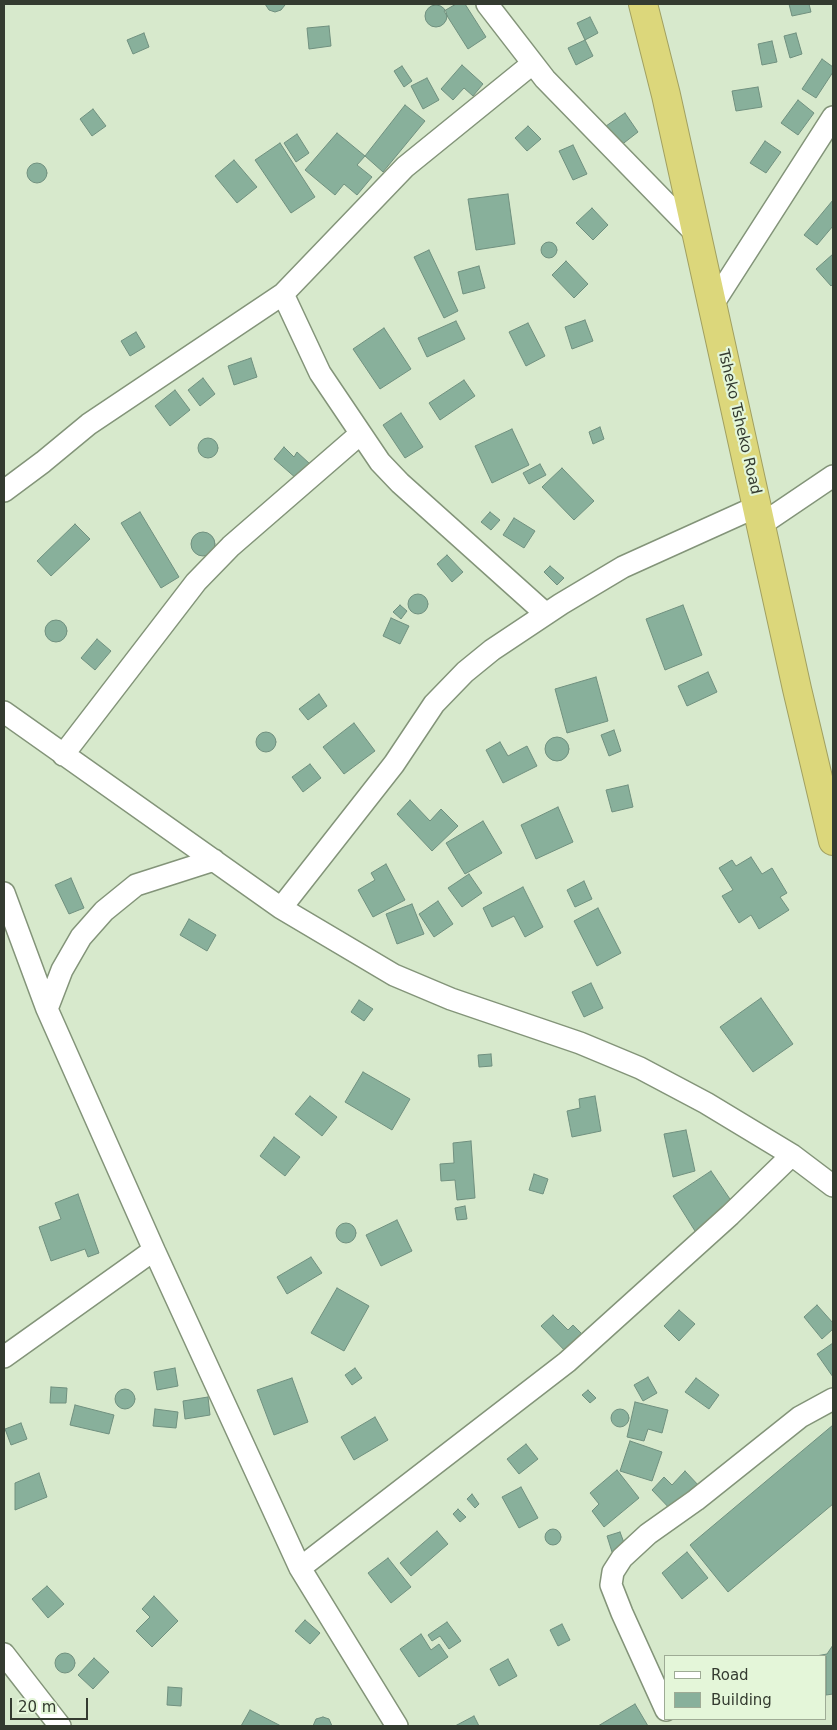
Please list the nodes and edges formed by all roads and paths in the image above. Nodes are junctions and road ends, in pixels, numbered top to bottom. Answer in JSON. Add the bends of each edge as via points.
{"nodes":[{"id":1,"x":487,"y":4,"type":"edge"},
{"id":2,"x":644,"y":4,"type":"edge"},
{"id":3,"x":532,"y":64,"type":"junction"},
{"id":4,"x":833,"y":117,"type":"edge"},
{"id":5,"x":698,"y":235,"type":"junction"},
{"id":6,"x":283,"y":294,"type":"junction"},
{"id":7,"x":713,"y":304,"type":"junction"},
{"id":8,"x":360,"y":435,"type":"junction"},
{"id":9,"x":833,"y":476,"type":"edge"},
{"id":10,"x":4,"y":491,"type":"edge"},
{"id":11,"x":760,"y":515,"type":"junction"},
{"id":12,"x":546,"y":614,"type":"junction"},
{"id":13,"x":4,"y":712,"type":"edge"},
{"id":14,"x":63,"y":755,"type":"junction"},
{"id":15,"x":833,"y":841,"type":"edge"},
{"id":16,"x":214,"y":860,"type":"junction"},
{"id":17,"x":4,"y":893,"type":"edge"},
{"id":18,"x":282,"y":908,"type":"junction"},
{"id":19,"x":47,"y":1009,"type":"junction"},
{"id":20,"x":792,"y":1155,"type":"junction"},
{"id":21,"x":833,"y":1186,"type":"edge"},
{"id":22,"x":154,"y":1250,"type":"junction"},
{"id":23,"x":4,"y":1357,"type":"edge"},
{"id":24,"x":833,"y":1399,"type":"edge"},
{"id":25,"x":300,"y":1568,"type":"junction"},
{"id":26,"x":4,"y":1654,"type":"edge"},
{"id":27,"x":664,"y":1705,"type":"edge"},
{"id":28,"x":60,"y":1726,"type":"edge"},
{"id":29,"x":397,"y":1726,"type":"edge"}],
"edges":[{"from":1,"to":3,"type":"street"},
{"from":2,"to":5,"type":"highway","name":"Tsheko Tsheko Road"},
{"from":3,"to":5,"type":"street"},
{"from":3,"to":6,"type":"street","via":[[405,167]]},
{"from":4,"to":7,"type":"street"},
{"from":5,"to":7,"type":"highway","name":"Tsheko Tsheko Road"},
{"from":6,"to":8,"type":"street","via":[[320,373]]},
{"from":6,"to":10,"type":"street","via":[[89,424]]},
{"from":7,"to":11,"type":"highway","name":"Tsheko Tsheko Road"},
{"from":8,"to":12,"type":"street","via":[[400,483]]},
{"from":8,"to":14,"type":"street","via":[[231,546],[196,582]]},
{"from":9,"to":11,"type":"street"},
{"from":11,"to":12,"type":"street","via":[[623,568]]},
{"from":11,"to":15,"type":"highway","name":"Tsheko Tsheko Road"},
{"from":12,"to":18,"type":"street","via":[[492,650],[434,704],[394,764]]},
{"from":13,"to":14,"type":"street"},
{"from":14,"to":16,"type":"street"},
{"from":16,"to":18,"type":"street"},
{"from":16,"to":19,"type":"street","via":[[136,885],[104,911],[81,937],[62,970]]},
{"from":17,"to":19,"type":"street"},
{"from":18,"to":20,"type":"street","via":[[394,974],[640,1068],[706,1102]]},
{"from":19,"to":22,"type":"street"},
{"from":20,"to":21,"type":"street"},
{"from":20,"to":25,"type":"street","via":[[567,1362]]},
{"from":22,"to":23,"type":"street"},
{"from":22,"to":25,"type":"street"},
{"from":24,"to":27,"type":"street","via":[[800,1417],[648,1534],[622,1558],[613,1572],[611,1585]]},
{"from":25,"to":29,"type":"street"},
{"from":26,"to":28,"type":"street"}]}
